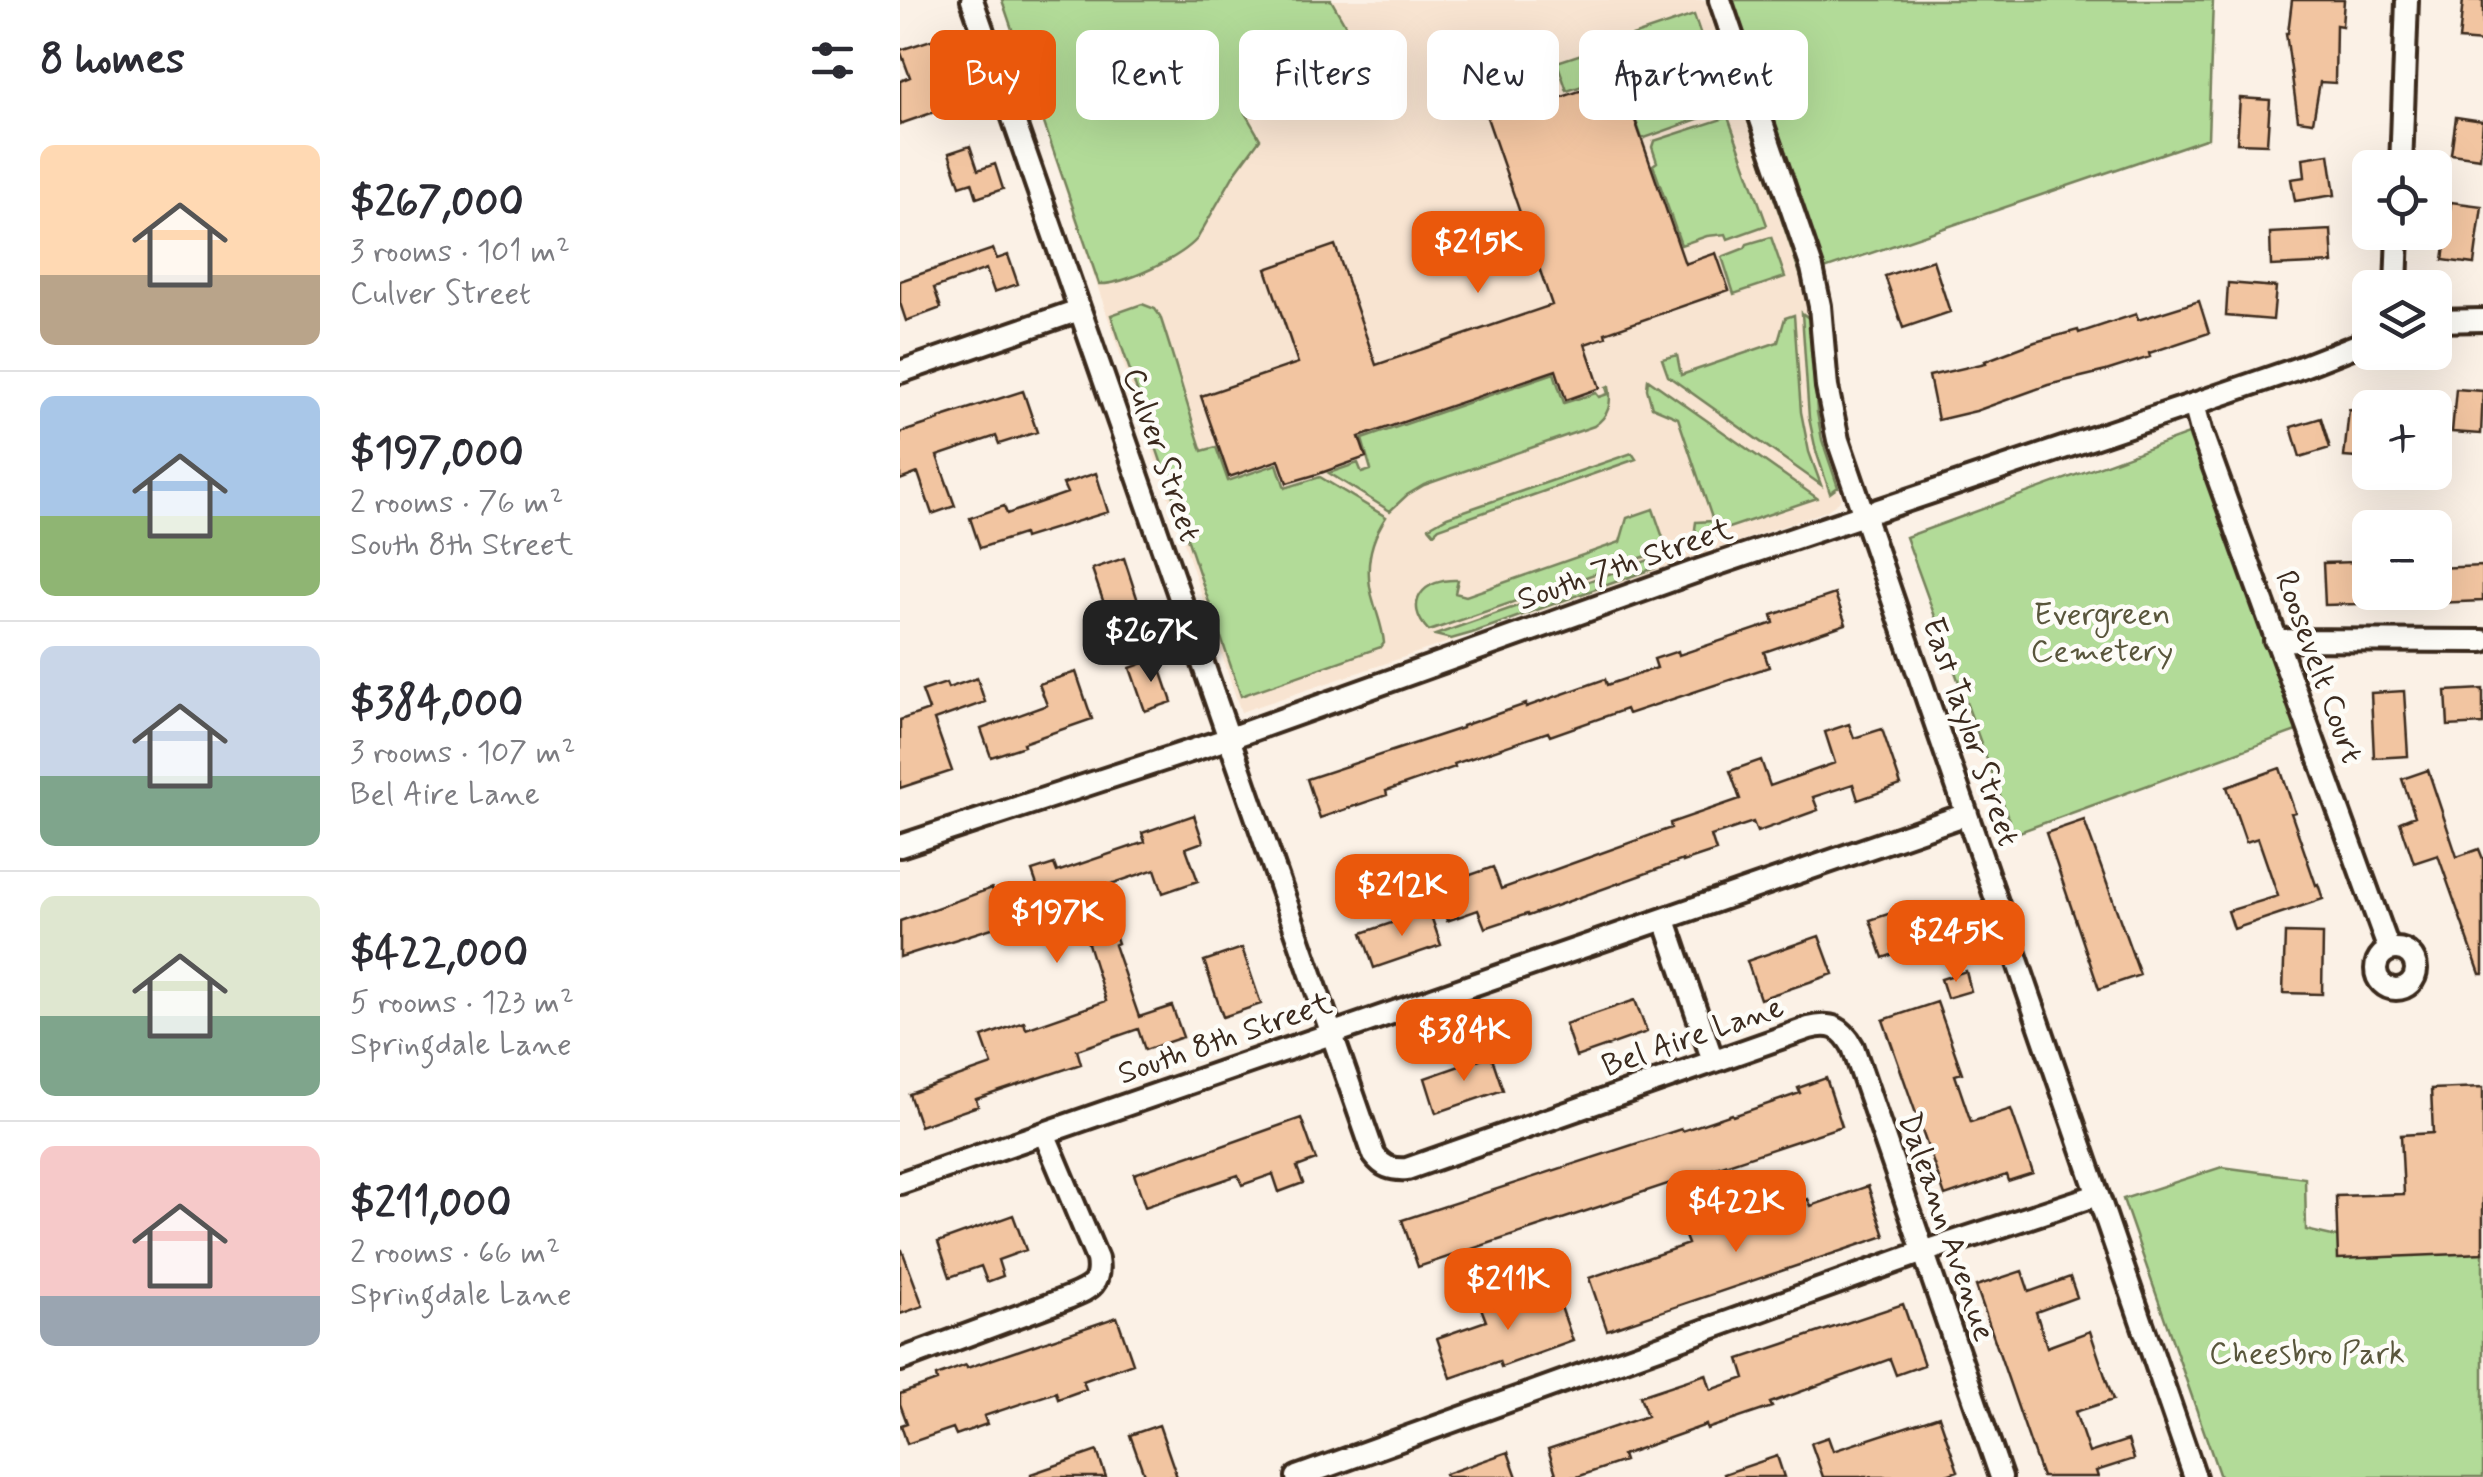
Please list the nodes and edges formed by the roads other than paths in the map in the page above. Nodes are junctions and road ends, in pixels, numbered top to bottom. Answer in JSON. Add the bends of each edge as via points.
{"nodes":[{"id":1,"x":972,"y":0,"type":"edge"},
{"id":2,"x":1720,"y":0,"type":"edge"},
{"id":3,"x":2407,"y":0,"type":"edge"},
{"id":4,"x":2402,"y":150,"type":"edge"},
{"id":5,"x":1079,"y":310,"type":"junction"},
{"id":6,"x":2452,"y":320,"type":"edge"},
{"id":7,"x":2483,"y":320,"type":"edge"},
{"id":8,"x":2352,"y":347,"type":"edge"},
{"id":9,"x":900,"y":372,"type":"edge"},
{"id":10,"x":2194,"y":404,"type":"junction"},
{"id":11,"x":1864,"y":515,"type":"junction"},
{"id":12,"x":2275,"y":640,"type":"junction"},
{"id":13,"x":2483,"y":641,"type":"edge"},
{"id":14,"x":1227,"y":739,"type":"junction"},
{"id":15,"x":1967,"y":814,"type":"junction"},
{"id":16,"x":900,"y":846,"type":"edge"},
{"id":17,"x":1665,"y":920,"type":"junction"},
{"id":18,"x":2389,"y":950,"type":"dead end"},
{"id":19,"x":1809,"y":1028,"type":"joint"},
{"id":20,"x":1333,"y":1033,"type":"junction"},
{"id":21,"x":1714,"y":1061,"type":"junction"},
{"id":22,"x":1044,"y":1133,"type":"junction"},
{"id":23,"x":1374,"y":1155,"type":"joint"},
{"id":24,"x":900,"y":1183,"type":"edge"},
{"id":25,"x":2098,"y":1195,"type":"junction"},
{"id":26,"x":1922,"y":1252,"type":"junction"},
{"id":27,"x":900,"y":1360,"type":"edge"},
{"id":28,"x":1297,"y":1477,"type":"edge"},
{"id":29,"x":2000,"y":1477,"type":"edge"},
{"id":30,"x":2195,"y":1477,"type":"edge"}],
"edges":[{"from":1,"to":5,"type":"street","name":"Culver Street"},
{"from":2,"to":11,"type":"street","name":"East Taylor Street","via":[[1812,268],[1838,440]]},
{"from":3,"to":4,"type":"street"},
{"from":5,"to":9,"type":"street"},
{"from":5,"to":14,"type":"street","name":"Culver Street"},
{"from":6,"to":7,"type":"street"},
{"from":8,"to":10,"type":"street","name":"South 7th Street"},
{"from":10,"to":11,"type":"street","name":"South 7th Street"},
{"from":10,"to":12,"type":"street","name":"Roosevelt Court"},
{"from":11,"to":14,"type":"street","name":"South 7th Street"},
{"from":11,"to":15,"type":"street","name":"East Taylor Street"},
{"from":12,"to":13,"type":"street"},
{"from":12,"to":18,"type":"street","name":"Roosevelt Court"},
{"from":14,"to":16,"type":"street","name":"South 7th Street"},
{"from":14,"to":20,"type":"street","name":"Culver Street"},
{"from":15,"to":17,"type":"street","name":"South 8th Street"},
{"from":15,"to":25,"type":"street","name":"East Taylor Street"},
{"from":17,"to":20,"type":"street","name":"South 8th Street"},
{"from":17,"to":21,"type":"street"},
{"from":19,"to":21,"type":"street","name":"Bel Aire Lane"},
{"from":19,"to":26,"type":"street","name":"Daleann Avenue","via":[[1832,1025],[1852,1047]]},
{"from":20,"to":22,"type":"street","name":"South 8th Street"},
{"from":20,"to":23,"type":"street","name":"Culver Street"},
{"from":21,"to":23,"type":"street","name":"Bel Aire Lane","via":[[1406,1169],[1386,1167]]},
{"from":22,"to":24,"type":"street","name":"South 8th Street"},
{"from":22,"to":27,"type":"street","via":[[1097,1259],[1094,1284]]},
{"from":25,"to":26,"type":"street"},
{"from":25,"to":30,"type":"street","name":"East Taylor Street"},
{"from":26,"to":28,"type":"street"},
{"from":26,"to":29,"type":"street","name":"Daleann Avenue"}]}
